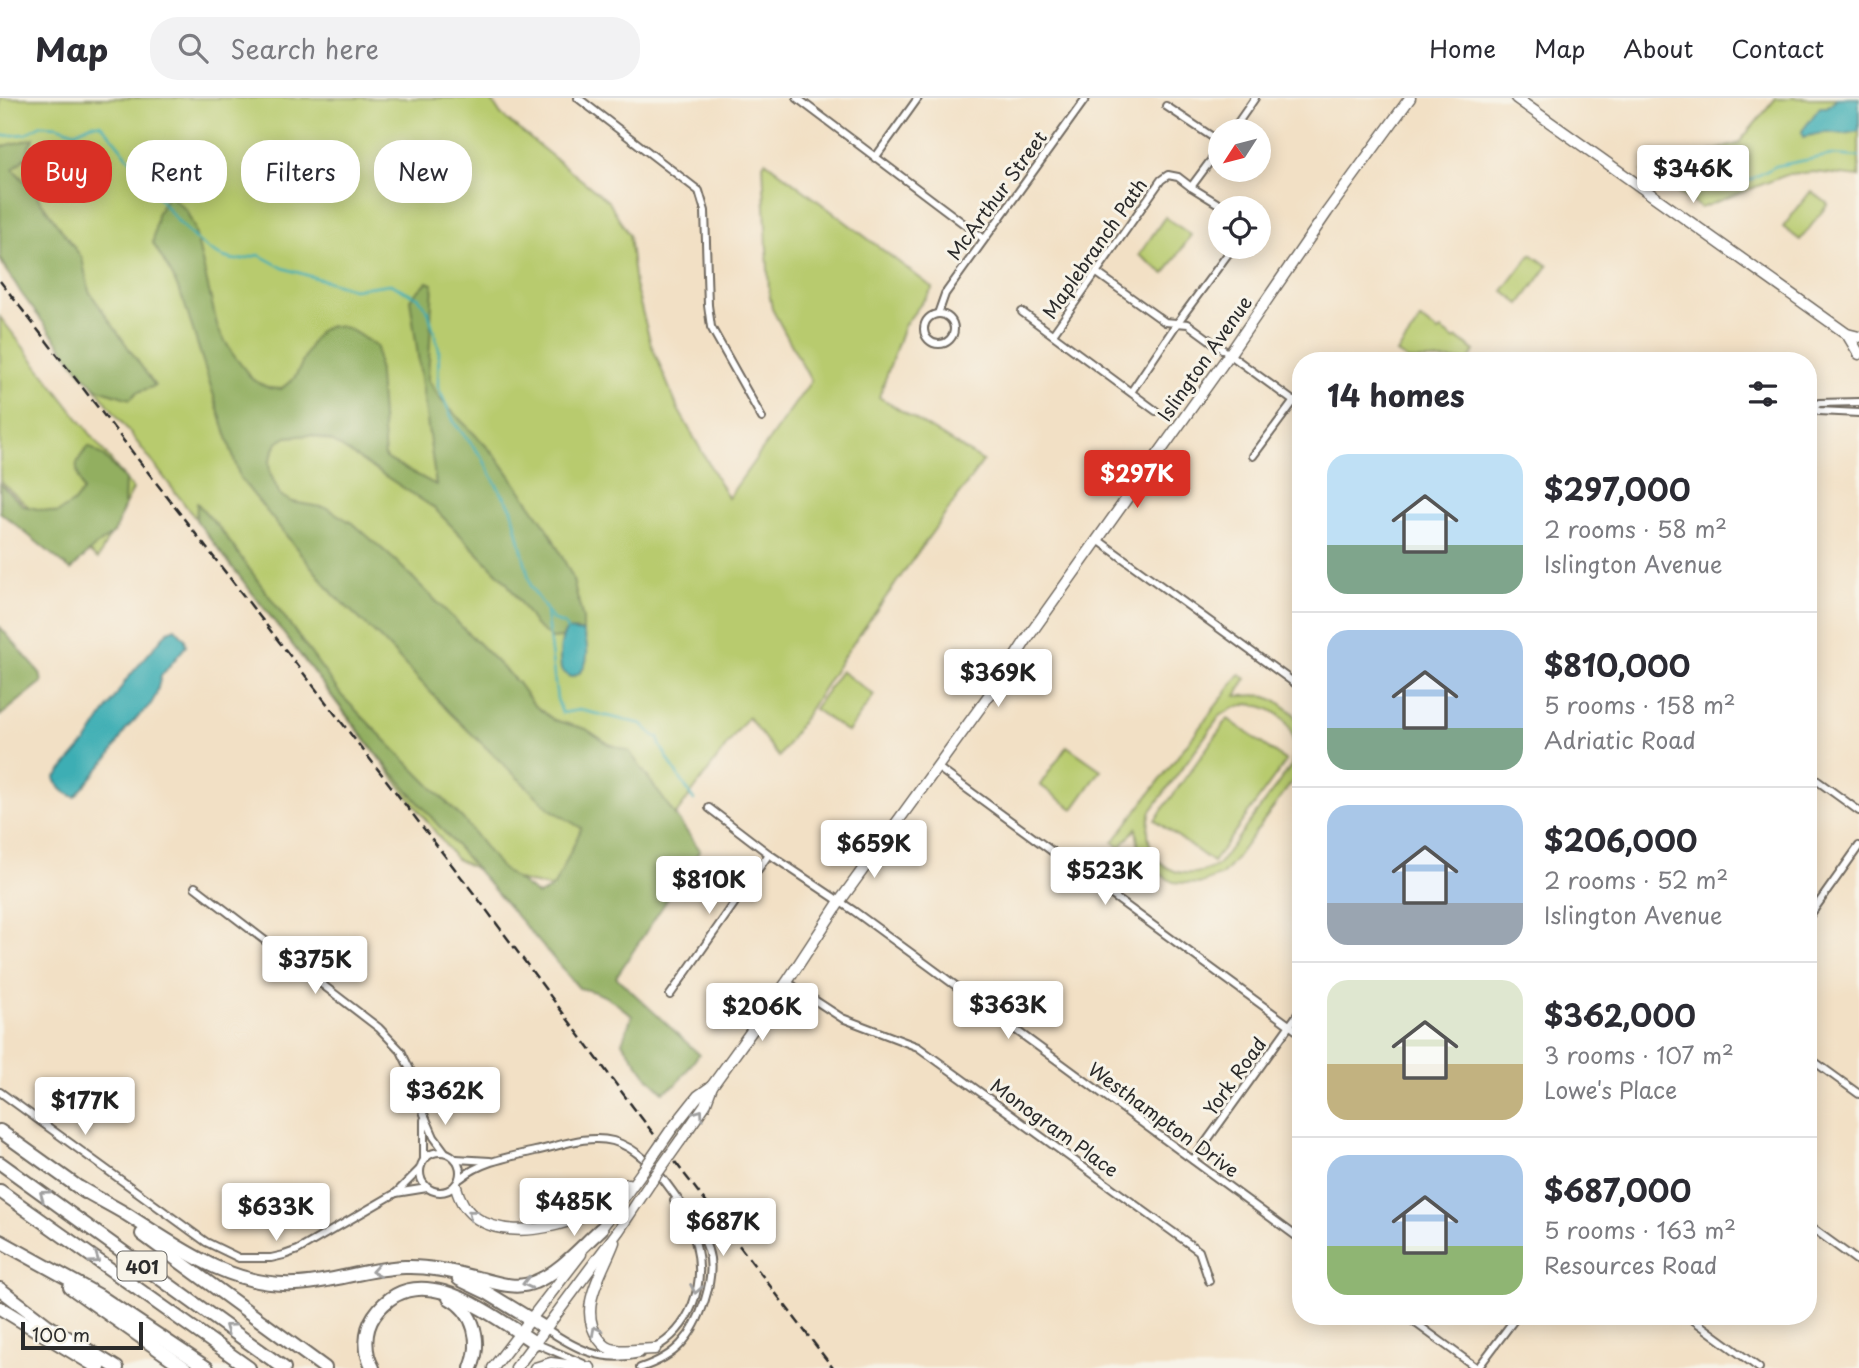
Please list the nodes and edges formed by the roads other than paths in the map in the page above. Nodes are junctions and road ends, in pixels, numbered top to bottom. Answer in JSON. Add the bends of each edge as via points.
{"nodes":[{"id":1,"x":578,"y":98,"type":"edge"},
{"id":2,"x":797,"y":98,"type":"edge"},
{"id":3,"x":918,"y":98,"type":"edge"},
{"id":4,"x":1086,"y":98,"type":"edge"},
{"id":5,"x":1255,"y":98,"type":"edge"},
{"id":6,"x":1410,"y":98,"type":"edge"},
{"id":7,"x":1516,"y":98,"type":"edge"},
{"id":8,"x":1166,"y":106,"type":"dead end"},
{"id":9,"x":1240,"y":119,"type":"edge"},
{"id":10,"x":1208,"y":134,"type":"edge"},
{"id":11,"x":875,"y":158,"type":"junction"},
{"id":12,"x":1208,"y":164,"type":"edge"},
{"id":13,"x":1191,"y":187,"type":"junction"},
{"id":14,"x":1208,"y":198,"type":"edge"},
{"id":15,"x":984,"y":239,"type":"junction"},
{"id":16,"x":1224,"y":259,"type":"edge"},
{"id":17,"x":1097,"y":273,"type":"junction"},
{"id":18,"x":1022,"y":312,"type":"dead end"},
{"id":19,"x":938,"y":314,"type":"junction"},
{"id":20,"x":1178,"y":322,"type":"junction"},
{"id":21,"x":1053,"y":334,"type":"junction"},
{"id":22,"x":1847,"y":334,"type":"junction"},
{"id":23,"x":1859,"y":337,"type":"edge"},
{"id":24,"x":1859,"y":354,"type":"edge"},
{"id":25,"x":1229,"y":355,"type":"junction"},
{"id":26,"x":1131,"y":392,"type":"junction"},
{"id":27,"x":1859,"y":396,"type":"edge"},
{"id":28,"x":1292,"y":400,"type":"edge"},
{"id":29,"x":1859,"y":402,"type":"edge"},
{"id":30,"x":1817,"y":404,"type":"edge"},
{"id":31,"x":1848,"y":404,"type":"junction"},
{"id":32,"x":1292,"y":410,"type":"edge"},
{"id":33,"x":1817,"y":410,"type":"edge"},
{"id":34,"x":1156,"y":411,"type":"dead end"},
{"id":35,"x":1859,"y":413,"type":"edge"},
{"id":36,"x":762,"y":418,"type":"dead end"},
{"id":37,"x":1253,"y":456,"type":"dead end"},
{"id":38,"x":1098,"y":540,"type":"junction"},
{"id":39,"x":1292,"y":681,"type":"edge"},
{"id":40,"x":937,"y":767,"type":"junction"},
{"id":41,"x":1817,"y":781,"type":"edge"},
{"id":42,"x":709,"y":808,"type":"dead end"},
{"id":43,"x":1859,"y":811,"type":"edge"},
{"id":44,"x":1859,"y":846,"type":"edge"},
{"id":45,"x":769,"y":854,"type":"junction"},
{"id":46,"x":195,"y":887,"type":"dead end"},
{"id":47,"x":839,"y":901,"type":"junction"},
{"id":48,"x":1817,"y":905,"type":"edge"},
{"id":49,"x":787,"y":982,"type":"junction"},
{"id":50,"x":670,"y":995,"type":"dead end"},
{"id":51,"x":1292,"y":1022,"type":"edge"},
{"id":52,"x":1290,"y":1025,"type":"junction"},
{"id":53,"x":1817,"y":1064,"type":"edge"},
{"id":54,"x":712,"y":1086,"type":"junction"},
{"id":55,"x":0,"y":1092,"type":"edge"},
{"id":56,"x":1859,"y":1094,"type":"edge"},
{"id":57,"x":424,"y":1114,"type":"junction"},
{"id":58,"x":0,"y":1131,"type":"edge"},
{"id":59,"x":445,"y":1152,"type":"junction"},
{"id":60,"x":424,"y":1159,"type":"junction"},
{"id":61,"x":456,"y":1159,"type":"junction"},
{"id":62,"x":495,"y":1160,"type":"junction"},
{"id":63,"x":1193,"y":1160,"type":"junction"},
{"id":64,"x":0,"y":1163,"type":"edge"},
{"id":65,"x":420,"y":1169,"type":"junction"},
{"id":66,"x":642,"y":1172,"type":"junction"},
{"id":67,"x":664,"y":1180,"type":"junction"},
{"id":68,"x":458,"y":1182,"type":"junction"},
{"id":69,"x":80,"y":1188,"type":"junction"},
{"id":70,"x":427,"y":1188,"type":"junction"},
{"id":71,"x":0,"y":1191,"type":"edge"},
{"id":72,"x":396,"y":1193,"type":"junction"},
{"id":73,"x":601,"y":1228,"type":"junction"},
{"id":74,"x":619,"y":1230,"type":"junction"},
{"id":75,"x":1817,"y":1232,"type":"edge"},
{"id":76,"x":1292,"y":1233,"type":"edge"},
{"id":77,"x":0,"y":1241,"type":"edge"},
{"id":78,"x":18,"y":1251,"type":"junction"},
{"id":79,"x":1859,"y":1262,"type":"edge"},
{"id":80,"x":433,"y":1268,"type":"junction"},
{"id":81,"x":1209,"y":1281,"type":"dead end"},
{"id":82,"x":0,"y":1289,"type":"edge"},
{"id":83,"x":433,"y":1290,"type":"junction"},
{"id":84,"x":0,"y":1308,"type":"edge"},
{"id":85,"x":530,"y":1320,"type":"junction"},
{"id":86,"x":1418,"y":1325,"type":"edge"},
{"id":87,"x":1510,"y":1325,"type":"edge"},
{"id":88,"x":1700,"y":1325,"type":"edge"},
{"id":89,"x":545,"y":1328,"type":"junction"},
{"id":90,"x":520,"y":1333,"type":"junction"},
{"id":91,"x":534,"y":1343,"type":"junction"},
{"id":92,"x":654,"y":1349,"type":"junction"},
{"id":93,"x":99,"y":1368,"type":"edge"},
{"id":94,"x":117,"y":1368,"type":"edge"},
{"id":95,"x":185,"y":1368,"type":"edge"},
{"id":96,"x":207,"y":1368,"type":"edge"},
{"id":97,"x":249,"y":1368,"type":"edge"},
{"id":98,"x":284,"y":1368,"type":"edge"},
{"id":99,"x":325,"y":1368,"type":"edge"},
{"id":100,"x":373,"y":1368,"type":"edge"},
{"id":101,"x":471,"y":1368,"type":"edge"},
{"id":102,"x":492,"y":1368,"type":"edge"},
{"id":103,"x":516,"y":1368,"type":"edge"},
{"id":104,"x":535,"y":1368,"type":"edge"},
{"id":105,"x":592,"y":1368,"type":"edge"},
{"id":106,"x":640,"y":1368,"type":"edge"},
{"id":107,"x":1478,"y":1368,"type":"edge"},
{"id":108,"x":1759,"y":1368,"type":"edge"}],
"edges":[{"from":1,"to":36,"type":"street","via":[[699,191],[705,211],[711,327]]},
{"from":2,"to":11,"type":"street"},
{"from":3,"to":11,"type":"street"},
{"from":4,"to":15,"type":"street","name":"McArthur Street"},
{"from":5,"to":9,"type":"street"},
{"from":6,"to":25,"type":"main road","name":"Islington Avenue"},
{"from":7,"to":22,"type":"main road"},
{"from":8,"to":10,"type":"street"},
{"from":11,"to":15,"type":"street"},
{"from":12,"to":13,"type":"street"},
{"from":13,"to":14,"type":"street","name":"Maplebranch Path"},
{"from":13,"to":17,"type":"street","name":"Maplebranch Path","via":[[1178,177],[1168,175],[1161,180]]},
{"from":15,"to":19,"type":"street","name":"McArthur Street","via":[[942,298]]},
{"from":16,"to":20,"type":"street"},
{"from":17,"to":20,"type":"street","via":[[1165,322]]},
{"from":17,"to":21,"type":"street","name":"Maplebranch Path"},
{"from":18,"to":21,"type":"street","name":"Maplebranch Path"},
{"from":19,"to":19,"type":"street","name":"McArthur Street","via":[[923,327],[929,341],[943,344],[954,326]]},
{"from":20,"to":25,"type":"street","via":[[1188,324]]},
{"from":20,"to":26,"type":"street"},
{"from":21,"to":26,"type":"street","name":"Maplebranch Path"},
{"from":22,"to":23,"type":"main road"},
{"from":22,"to":24,"type":"main road"},
{"from":25,"to":28,"type":"street"},
{"from":25,"to":38,"type":"main road","name":"Islington Avenue"},
{"from":26,"to":34,"type":"street","name":"Maplebranch Path"},
{"from":27,"to":31,"type":"street"},
{"from":29,"to":31,"type":"street"},
{"from":30,"to":31,"type":"street"},
{"from":32,"to":37,"type":"street"},
{"from":33,"to":35,"type":"street"},
{"from":38,"to":39,"type":"street"},
{"from":38,"to":40,"type":"main road","name":"Islington Avenue"},
{"from":40,"to":47,"type":"main road","name":"Islington Avenue"},
{"from":40,"to":52,"type":"street"},
{"from":41,"to":43,"type":"street"},
{"from":42,"to":45,"type":"street","name":"Westhampton Drive"},
{"from":44,"to":48,"type":"street"},
{"from":45,"to":47,"type":"street","name":"Westhampton Drive"},
{"from":45,"to":50,"type":"street"},
{"from":46,"to":57,"type":"street","via":[[379,1028],[401,1051]]},
{"from":47,"to":49,"type":"main road","name":"Islington Avenue"},
{"from":47,"to":63,"type":"street","name":"Westhampton Drive"},
{"from":49,"to":54,"type":"main road","name":"Islington Avenue"},
{"from":49,"to":81,"type":"street","name":"Monogram Place","via":[[842,1018],[918,1047],[1199,1251]]},
{"from":51,"to":52,"type":"street","name":"York Road"},
{"from":52,"to":63,"type":"street","name":"York Road"},
{"from":53,"to":56,"type":"street"},
{"from":54,"to":66,"type":"main road","name":"Islington Avenue","bridge":true,"via":[[698,1096]]},
{"from":74,"to":54,"type":"main road","name":"Islington Avenue","one_way":true,"bridge":true,"via":[[705,1105]]},
{"from":55,"to":72,"type":"street","via":[[206,1242],[239,1258],[271,1258],[298,1250]]},
{"from":57,"to":59,"type":"street"},
{"from":57,"to":60,"type":"street"},
{"from":58,"to":69,"type":"highway","number":"401"},
{"from":59,"to":60,"type":"street"},
{"from":59,"to":61,"type":"street"},
{"from":60,"to":65,"type":"street"},
{"from":61,"to":62,"type":"street"},
{"from":61,"to":68,"type":"street","via":[[461,1168]]},
{"from":62,"to":67,"type":"street","via":[[594,1138],[611,1140],[632,1147]]},
{"from":62,"to":68,"type":"street"},
{"from":63,"to":76,"type":"street","name":"Westhampton Drive"},
{"from":98,"to":64,"type":"highway","number":"401","one_way":true},
{"from":65,"to":70,"type":"street"},
{"from":65,"to":72,"type":"street"},
{"from":66,"to":68,"type":"main road","one_way":true,"via":[[593,1210],[558,1224],[511,1230],[488,1226],[467,1212],[459,1200]]},
{"from":66,"to":73,"type":"main road","name":"Islington Avenue"},
{"from":67,"to":92,"type":"street","one_way":true,"via":[[696,1242],[698,1288],[683,1323]]},
{"from":67,"to":106,"type":"street","via":[[709,1252],[709,1286],[682,1343]]},
{"from":68,"to":70,"type":"street","via":[[447,1192]]},
{"from":80,"to":69,"type":"highway","one_way":true,"via":[[404,1267],[320,1283],[265,1283],[195,1259]]},
{"from":69,"to":99,"type":"highway","number":"401"},
{"from":70,"to":72,"type":"street"},
{"from":71,"to":97,"type":"highway","number":"401","one_way":true},
{"from":73,"to":80,"type":"highway","one_way":true,"via":[[553,1272],[528,1285],[509,1286]]},
{"from":73,"to":85,"type":"main road","name":"Islington Avenue"},
{"from":74,"to":89,"type":"main road","name":"Islington Avenue"},
{"from":92,"to":74,"type":"main road","one_way":true,"via":[[606,1347],[589,1319],[592,1296]]},
{"from":75,"to":79,"type":"street"},
{"from":77,"to":78,"type":"highway","number":"401"},
{"from":78,"to":95,"type":"highway"},
{"from":78,"to":96,"type":"highway","number":"401","via":[[97,1295]]},
{"from":80,"to":85,"type":"highway","via":[[486,1292]]},
{"from":82,"to":94,"type":"highway","via":[[47,1325]]},
{"from":83,"to":90,"type":"highway","via":[[467,1300]]},
{"from":83,"to":100,"type":"highway","via":[[402,1293],[381,1307],[367,1331]]},
{"from":83,"to":101,"type":"highway","via":[[454,1300],[474,1324]]},
{"from":84,"to":93,"type":"highway"},
{"from":85,"to":89,"type":"highway"},
{"from":85,"to":90,"type":"main road","name":"Islington Avenue"},
{"from":86,"to":107,"type":"street"},
{"from":87,"to":107,"type":"street"},
{"from":88,"to":108,"type":"street"},
{"from":89,"to":91,"type":"main road","name":"Islington Avenue"},
{"from":89,"to":92,"type":"street","via":[[567,1343],[614,1359]]},
{"from":90,"to":91,"type":"highway"},
{"from":90,"to":102,"type":"main road","name":"Islington Avenue"},
{"from":91,"to":103,"type":"main road","name":"Islington Avenue"},
{"from":91,"to":105,"type":"street"},
{"from":104,"to":105,"type":"main road","via":[[551,1363]]}]}
